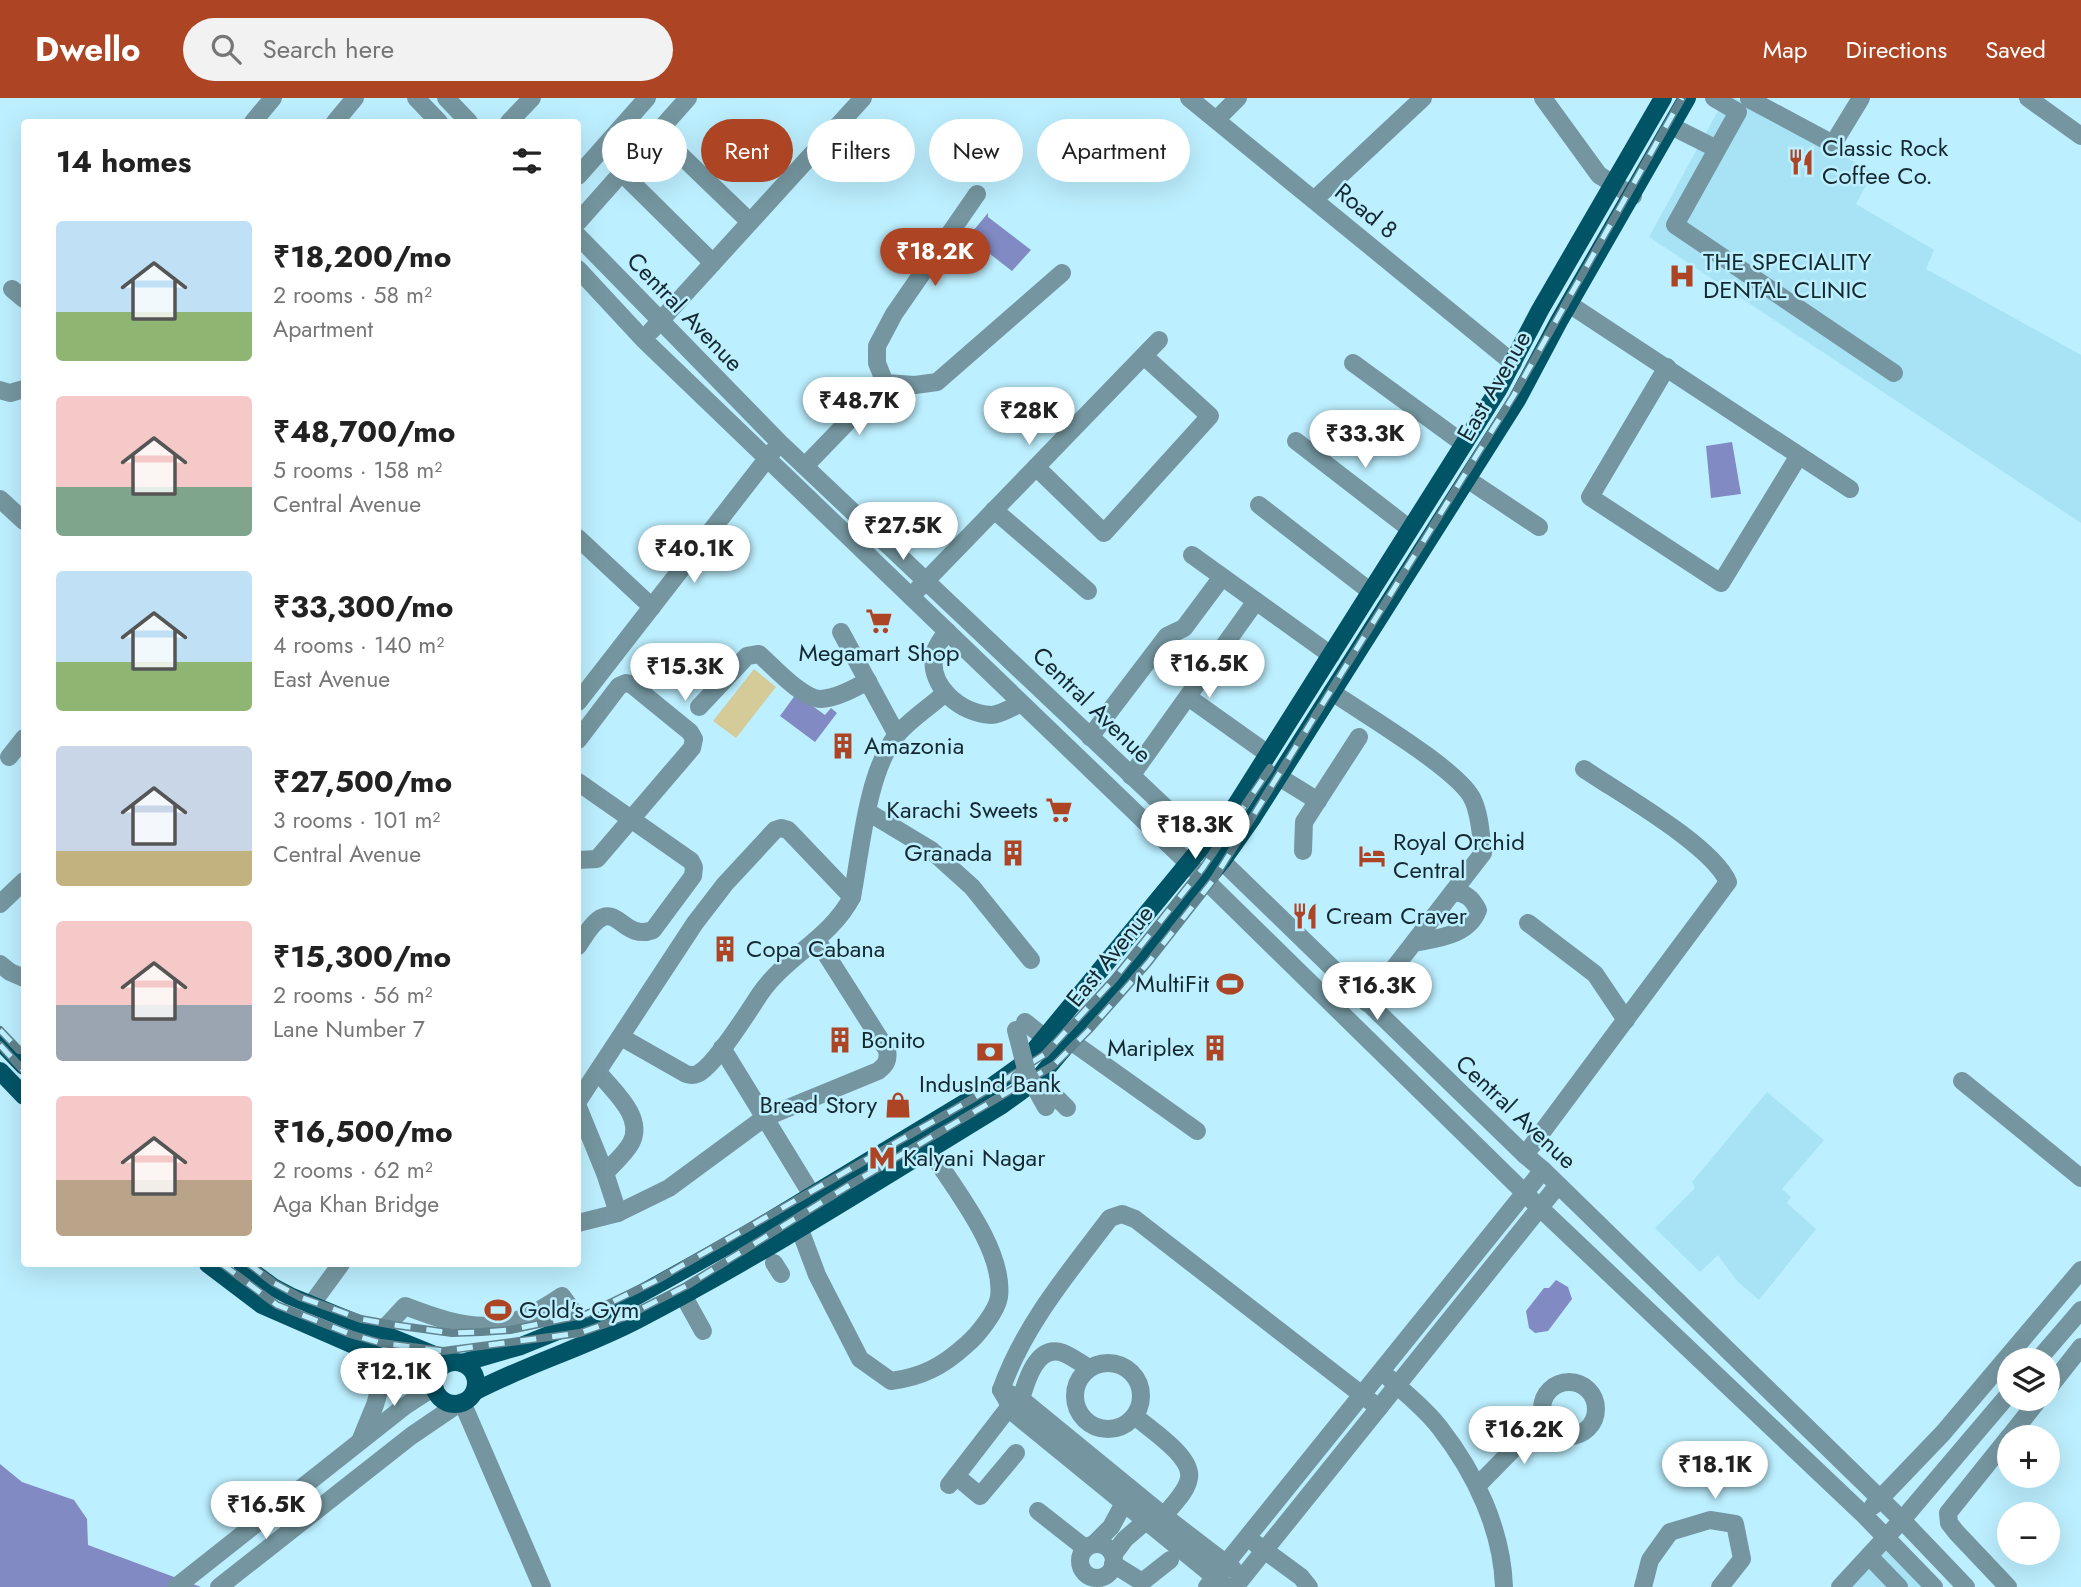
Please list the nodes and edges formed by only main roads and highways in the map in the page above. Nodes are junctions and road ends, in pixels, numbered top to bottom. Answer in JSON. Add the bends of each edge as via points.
{"nodes":[{"id":1,"x":1662,"y":98,"type":"edge"},
{"id":2,"x":1687,"y":98,"type":"edge"},
{"id":3,"x":0,"y":1041,"type":"edge"},
{"id":4,"x":21,"y":1063,"type":"edge"},
{"id":5,"x":0,"y":1070,"type":"edge"},
{"id":6,"x":21,"y":1093,"type":"edge"},
{"id":7,"x":212,"y":1267,"type":"edge"},
{"id":8,"x":246,"y":1267,"type":"edge"},
{"id":9,"x":457,"y":1363,"type":"junction"},
{"id":10,"x":434,"y":1385,"type":"junction"},
{"id":11,"x":465,"y":1399,"type":"junction"}],
"edges":[{"from":1,"to":9,"type":"main road","name":"East Avenue","via":[[1513,363],[1236,805],[1011,1074],[628,1301],[491,1355]]},
{"from":2,"to":11,"type":"main road","name":"East Avenue","via":[[1517,400],[1253,817],[1072,1042],[1028,1077],[1013,1098],[799,1227],[609,1334],[512,1373]]},
{"from":3,"to":4,"type":"main road"},
{"from":5,"to":6,"type":"main road"},
{"from":7,"to":10,"type":"main road","via":[[262,1305]]},
{"from":8,"to":9,"type":"main road","via":[[273,1287],[312,1305]]},
{"from":9,"to":10,"type":"main road","via":[[440,1368]]},
{"from":9,"to":11,"type":"main road","via":[[474,1375]]},
{"from":10,"to":11,"type":"main road","via":[[444,1401]]}]}
